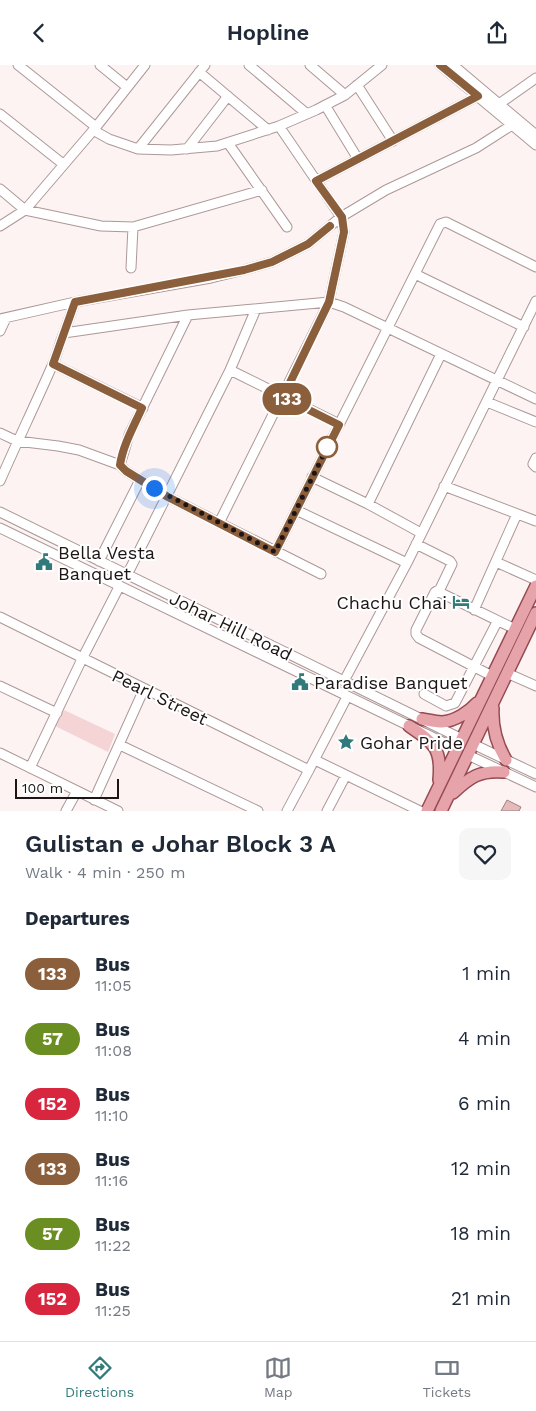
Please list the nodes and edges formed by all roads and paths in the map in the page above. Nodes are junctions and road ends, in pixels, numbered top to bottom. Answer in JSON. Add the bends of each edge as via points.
{"nodes":[{"id":1,"x":18,"y":65,"type":"edge"},
{"id":2,"x":100,"y":65,"type":"edge"},
{"id":3,"x":145,"y":65,"type":"edge"},
{"id":4,"x":249,"y":65,"type":"edge"},
{"id":5,"x":310,"y":65,"type":"edge"},
{"id":6,"x":453,"y":65,"type":"edge"},
{"id":7,"x":444,"y":66,"type":"edge"},
{"id":8,"x":377,"y":67,"type":"edge"},
{"id":9,"x":202,"y":69,"type":"edge"},
{"id":10,"x":536,"y":78,"type":"edge"},
{"id":11,"x":358,"y":85,"type":"junction"},
{"id":12,"x":127,"y":87,"type":"junction"},
{"id":13,"x":345,"y":95,"type":"junction"},
{"id":14,"x":228,"y":96,"type":"junction"},
{"id":15,"x":478,"y":96,"type":"junction"},
{"id":16,"x":499,"y":104,"type":"junction"},
{"id":17,"x":325,"y":105,"type":"junction"},
{"id":18,"x":0,"y":114,"type":"edge"},
{"id":19,"x":307,"y":114,"type":"junction"},
{"id":20,"x":512,"y":125,"type":"junction"},
{"id":21,"x":278,"y":126,"type":"junction"},
{"id":22,"x":94,"y":128,"type":"junction"},
{"id":23,"x":268,"y":130,"type":"junction"},
{"id":24,"x":536,"y":135,"type":"edge"},
{"id":25,"x":393,"y":141,"type":"junction"},
{"id":26,"x":228,"y":143,"type":"junction"},
{"id":27,"x":536,"y":145,"type":"edge"},
{"id":28,"x":138,"y":149,"type":"junction"},
{"id":29,"x":187,"y":149,"type":"junction"},
{"id":30,"x":358,"y":159,"type":"junction"},
{"id":31,"x":63,"y":164,"type":"junction"},
{"id":32,"x":316,"y":181,"type":"junction"},
{"id":33,"x":0,"y":189,"type":"edge"},
{"id":34,"x":262,"y":190,"type":"junction"},
{"id":35,"x":25,"y":210,"type":"junction"},
{"id":36,"x":342,"y":217,"type":"junction"},
{"id":37,"x":0,"y":226,"type":"edge"},
{"id":38,"x":133,"y":227,"type":"junction"},
{"id":39,"x":287,"y":227,"type":"dead end"},
{"id":40,"x":536,"y":267,"type":"edge"},
{"id":41,"x":131,"y":268,"type":"dead end"},
{"id":42,"x":415,"y":274,"type":"junction"},
{"id":43,"x":536,"y":301,"type":"edge"},
{"id":44,"x":75,"y":302,"type":"junction"},
{"id":45,"x":329,"y":302,"type":"junction"},
{"id":46,"x":256,"y":309,"type":"junction"},
{"id":47,"x":188,"y":315,"type":"junction"},
{"id":48,"x":3,"y":319,"type":"edge"},
{"id":49,"x":524,"y":327,"type":"junction"},
{"id":50,"x":388,"y":328,"type":"junction"},
{"id":51,"x":0,"y":331,"type":"edge"},
{"id":52,"x":64,"y":333,"type":"junction"},
{"id":53,"x":442,"y":354,"type":"junction"},
{"id":54,"x":53,"y":364,"type":"junction"},
{"id":55,"x":230,"y":370,"type":"junction"},
{"id":56,"x":498,"y":381,"type":"junction"},
{"id":57,"x":283,"y":397,"type":"junction"},
{"id":58,"x":536,"y":399,"type":"edge"},
{"id":59,"x":487,"y":402,"type":"junction"},
{"id":60,"x":142,"y":408,"type":"junction"},
{"id":61,"x":536,"y":421,"type":"edge"},
{"id":62,"x":339,"y":425,"type":"junction"},
{"id":63,"x":0,"y":433,"type":"edge"},
{"id":64,"x":17,"y":441,"type":"junction"},
{"id":65,"x":536,"y":458,"type":"edge"},
{"id":66,"x":120,"y":465,"type":"junction"},
{"id":67,"x":536,"y":467,"type":"edge"},
{"id":68,"x":312,"y":477,"type":"junction"},
{"id":69,"x":140,"y":480,"type":"junction"},
{"id":70,"x":0,"y":481,"type":"edge"},
{"id":71,"x":442,"y":491,"type":"junction"},
{"id":72,"x":168,"y":497,"type":"junction"},
{"id":73,"x":368,"y":504,"type":"junction"},
{"id":74,"x":296,"y":510,"type":"junction"},
{"id":75,"x":0,"y":512,"type":"edge"},
{"id":76,"x":517,"y":514,"type":"junction"},
{"id":77,"x":536,"y":521,"type":"edge"},
{"id":78,"x":220,"y":523,"type":"junction"},
{"id":79,"x":0,"y":528,"type":"edge"},
{"id":80,"x":421,"y":533,"type":"junction"},
{"id":81,"x":416,"y":544,"type":"junction"},
{"id":82,"x":275,"y":552,"type":"junction"},
{"id":83,"x":99,"y":561,"type":"junction"},
{"id":84,"x":407,"y":563,"type":"junction"},
{"id":85,"x":496,"y":563,"type":"junction"},
{"id":86,"x":321,"y":574,"type":"dead end"},
{"id":87,"x":127,"y":575,"type":"junction"},
{"id":88,"x":536,"y":580,"type":"edge"},
{"id":89,"x":536,"y":586,"type":"edge"},
{"id":90,"x":119,"y":587,"type":"junction"},
{"id":91,"x":440,"y":589,"type":"junction"},
{"id":92,"x":474,"y":610,"type":"junction"},
{"id":93,"x":536,"y":613,"type":"edge"},
{"id":94,"x":0,"y":617,"type":"edge"},
{"id":95,"x":497,"y":622,"type":"junction"},
{"id":96,"x":515,"y":629,"type":"junction"},
{"id":97,"x":532,"y":631,"type":"edge"},
{"id":98,"x":82,"y":659,"type":"junction"},
{"id":99,"x":473,"y":667,"type":"junction"},
{"id":100,"x":507,"y":673,"type":"junction"},
{"id":101,"x":492,"y":676,"type":"junction"},
{"id":102,"x":344,"y":681,"type":"junction"},
{"id":103,"x":0,"y":686,"type":"edge"},
{"id":104,"x":536,"y":686,"type":"edge"},
{"id":105,"x":144,"y":689,"type":"junction"},
{"id":106,"x":424,"y":694,"type":"dead end"},
{"id":107,"x":347,"y":697,"type":"junction"},
{"id":108,"x":487,"y":701,"type":"junction"},
{"id":109,"x":398,"y":708,"type":"junction"},
{"id":110,"x":57,"y":713,"type":"junction"},
{"id":111,"x":395,"y":719,"type":"junction"},
{"id":112,"x":422,"y":719,"type":"junction"},
{"id":113,"x":409,"y":726,"type":"junction"},
{"id":114,"x":120,"y":745,"type":"junction"},
{"id":115,"x":465,"y":747,"type":"junction"},
{"id":116,"x":0,"y":753,"type":"edge"},
{"id":117,"x":315,"y":760,"type":"junction"},
{"id":118,"x":506,"y":760,"type":"junction"},
{"id":119,"x":30,"y":768,"type":"junction"},
{"id":120,"x":309,"y":770,"type":"junction"},
{"id":121,"x":504,"y":772,"type":"junction"},
{"id":122,"x":536,"y":774,"type":"edge"},
{"id":123,"x":346,"y":775,"type":"junction"},
{"id":124,"x":439,"y":787,"type":"junction"},
{"id":125,"x":536,"y":787,"type":"edge"},
{"id":126,"x":77,"y":791,"type":"junction"},
{"id":127,"x":447,"y":799,"type":"junction"},
{"id":128,"x":94,"y":800,"type":"junction"},
{"id":129,"x":66,"y":811,"type":"edge"},
{"id":130,"x":118,"y":811,"type":"edge"},
{"id":131,"x":258,"y":811,"type":"edge"},
{"id":132,"x":287,"y":811,"type":"edge"},
{"id":133,"x":327,"y":811,"type":"edge"},
{"id":134,"x":420,"y":811,"type":"edge"},
{"id":135,"x":427,"y":811,"type":"edge"},
{"id":136,"x":441,"y":811,"type":"edge"}],
"edges":[{"from":1,"to":22,"type":"street"},
{"from":2,"to":12,"type":"street"},
{"from":3,"to":12,"type":"street"},
{"from":4,"to":19,"type":"street"},
{"from":5,"to":13,"type":"street"},
{"from":6,"to":16,"type":"street"},
{"from":7,"to":15,"type":"street"},
{"from":8,"to":11,"type":"street"},
{"from":9,"to":14,"type":"street"},
{"from":9,"to":28,"type":"street"},
{"from":10,"to":16,"type":"street"},
{"from":11,"to":13,"type":"street"},
{"from":11,"to":25,"type":"street"},
{"from":12,"to":22,"type":"street"},
{"from":13,"to":17,"type":"street"},
{"from":14,"to":23,"type":"street"},
{"from":14,"to":29,"type":"street"},
{"from":15,"to":20,"type":"street"},
{"from":15,"to":25,"type":"street"},
{"from":16,"to":24,"type":"street"},
{"from":17,"to":19,"type":"street"},
{"from":17,"to":30,"type":"street"},
{"from":18,"to":31,"type":"street"},
{"from":19,"to":21,"type":"street"},
{"from":20,"to":27,"type":"street"},
{"from":20,"to":36,"type":"street","via":[[476,148],[386,191]]},
{"from":21,"to":23,"type":"street"},
{"from":21,"to":32,"type":"street"},
{"from":22,"to":28,"type":"street","via":[[109,139]]},
{"from":22,"to":31,"type":"street"},
{"from":23,"to":26,"type":"street"},
{"from":25,"to":30,"type":"street"},
{"from":26,"to":29,"type":"street"},
{"from":26,"to":34,"type":"street"},
{"from":28,"to":29,"type":"street"},
{"from":30,"to":32,"type":"street"},
{"from":31,"to":35,"type":"street"},
{"from":32,"to":36,"type":"street"},
{"from":33,"to":35,"type":"street"},
{"from":34,"to":38,"type":"street"},
{"from":34,"to":39,"type":"street"},
{"from":35,"to":37,"type":"street"},
{"from":35,"to":38,"type":"street","via":[[101,226]]},
{"from":36,"to":44,"type":"street","via":[[308,244],[272,262],[210,278]]},
{"from":36,"to":45,"type":"street","via":[[344,232]]},
{"from":38,"to":41,"type":"street"},
{"from":40,"to":42,"type":"street","via":[[443,222]]},
{"from":42,"to":49,"type":"street"},
{"from":42,"to":50,"type":"street"},
{"from":43,"to":49,"type":"street"},
{"from":44,"to":48,"type":"street"},
{"from":44,"to":52,"type":"street"},
{"from":45,"to":46,"type":"street"},
{"from":45,"to":50,"type":"street"},
{"from":45,"to":57,"type":"street"},
{"from":46,"to":47,"type":"street"},
{"from":46,"to":55,"type":"street"},
{"from":47,"to":52,"type":"street"},
{"from":47,"to":60,"type":"street"},
{"from":48,"to":51,"type":"street"},
{"from":49,"to":56,"type":"street"},
{"from":50,"to":53,"type":"street"},
{"from":50,"to":62,"type":"street"},
{"from":52,"to":54,"type":"street"},
{"from":53,"to":56,"type":"street"},
{"from":53,"to":73,"type":"street"},
{"from":54,"to":60,"type":"street"},
{"from":54,"to":64,"type":"street"},
{"from":55,"to":57,"type":"street"},
{"from":55,"to":72,"type":"street"},
{"from":56,"to":58,"type":"street"},
{"from":56,"to":59,"type":"street"},
{"from":57,"to":62,"type":"street"},
{"from":57,"to":78,"type":"street"},
{"from":59,"to":61,"type":"street"},
{"from":59,"to":71,"type":"street"},
{"from":60,"to":66,"type":"street"},
{"from":62,"to":68,"type":"street"},
{"from":63,"to":64,"type":"street"},
{"from":64,"to":66,"type":"street","via":[[79,450]]},
{"from":64,"to":70,"type":"street"},
{"from":65,"to":67,"type":"street","via":[[533,464]]},
{"from":66,"to":69,"type":"street"},
{"from":68,"to":73,"type":"street"},
{"from":68,"to":74,"type":"street"},
{"from":69,"to":72,"type":"street"},
{"from":69,"to":83,"type":"street"},
{"from":71,"to":76,"type":"street","via":[[459,492]]},
{"from":71,"to":80,"type":"street"},
{"from":72,"to":78,"type":"street"},
{"from":72,"to":87,"type":"street"},
{"from":73,"to":80,"type":"street"},
{"from":74,"to":82,"type":"street"},
{"from":74,"to":84,"type":"street"},
{"from":75,"to":83,"type":"street","name":"Johar Hill Road"},
{"from":76,"to":77,"type":"street"},
{"from":76,"to":85,"type":"street"},
{"from":78,"to":82,"type":"street"},
{"from":79,"to":90,"type":"street","name":"Johar Hill Road"},
{"from":80,"to":81,"type":"street"},
{"from":81,"to":84,"type":"street"},
{"from":81,"to":91,"type":"street","via":[[452,564]]},
{"from":82,"to":86,"type":"street"},
{"from":83,"to":87,"type":"street","name":"Johar Hill Road"},
{"from":84,"to":102,"type":"street"},
{"from":85,"to":88,"type":"street"},
{"from":85,"to":92,"type":"street"},
{"from":87,"to":102,"type":"street","name":"Johar Hill Road"},
{"from":89,"to":96,"type":"main road"},
{"from":90,"to":98,"type":"street"},
{"from":90,"to":107,"type":"street","name":"Johar Hill Road"},
{"from":91,"to":92,"type":"street","via":[[441,593]]},
{"from":91,"to":99,"type":"street","via":[[435,592],[416,634]]},
{"from":92,"to":95,"type":"street"},
{"from":93,"to":97,"type":"main road"},
{"from":94,"to":98,"type":"street","name":"Pearl Street"},
{"from":95,"to":96,"type":"street"},
{"from":95,"to":99,"type":"street"},
{"from":96,"to":101,"type":"main road"},
{"from":97,"to":100,"type":"main road"},
{"from":98,"to":105,"type":"street","name":"Pearl Street"},
{"from":98,"to":110,"type":"street"},
{"from":99,"to":101,"type":"street"},
{"from":99,"to":106,"type":"street","via":[[455,703],[446,706]]},
{"from":100,"to":104,"type":"street"},
{"from":100,"to":108,"type":"main road"},
{"from":101,"to":108,"type":"main road"},
{"from":102,"to":109,"type":"street","name":"Johar Hill Road"},
{"from":103,"to":110,"type":"street"},
{"from":105,"to":114,"type":"street"},
{"from":105,"to":120,"type":"street","name":"Pearl Street"},
{"from":107,"to":111,"type":"street","name":"Johar Hill Road"},
{"from":107,"to":117,"type":"street"},
{"from":108,"to":112,"type":"main road","via":[[442,722]]},
{"from":108,"to":115,"type":"main road"},
{"from":108,"to":118,"type":"main road","via":[[495,736]]},
{"from":109,"to":111,"type":"street"},
{"from":109,"to":112,"type":"street","name":"Johar Hill Road"},
{"from":110,"to":119,"type":"street"},
{"from":111,"to":113,"type":"street","name":"Johar Hill Road"},
{"from":112,"to":115,"type":"street","name":"Johar Hill Road"},
{"from":113,"to":115,"type":"street","name":"Johar Hill Road"},
{"from":113,"to":124,"type":"main road","via":[[438,750],[441,767]]},
{"from":114,"to":128,"type":"street"},
{"from":114,"to":131,"type":"street"},
{"from":115,"to":118,"type":"street"},
{"from":115,"to":121,"type":"street","name":"Johar Hill Road"},
{"from":115,"to":124,"type":"main road"},
{"from":115,"to":127,"type":"main road"},
{"from":116,"to":119,"type":"street"},
{"from":117,"to":120,"type":"street"},
{"from":117,"to":123,"type":"street"},
{"from":118,"to":122,"type":"street"},
{"from":119,"to":126,"type":"street"},
{"from":120,"to":132,"type":"street"},
{"from":121,"to":125,"type":"street","name":"Johar Hill Road"},
{"from":121,"to":127,"type":"main road","via":[[489,771],[476,775]]},
{"from":123,"to":133,"type":"street"},
{"from":123,"to":134,"type":"street"},
{"from":124,"to":135,"type":"main road"},
{"from":126,"to":128,"type":"street"},
{"from":126,"to":129,"type":"street"},
{"from":127,"to":136,"type":"main road"},
{"from":128,"to":130,"type":"street"}]}
